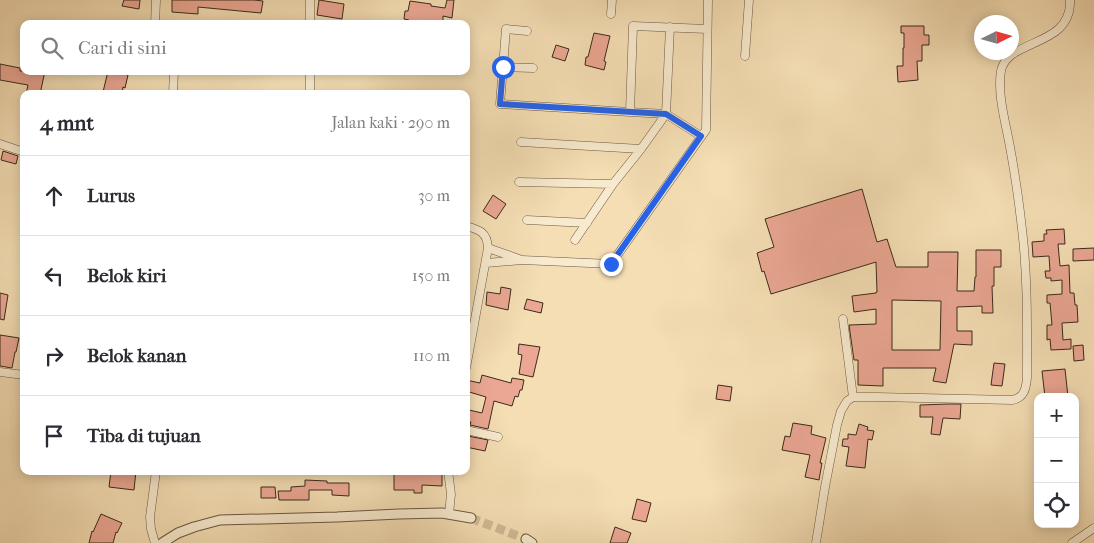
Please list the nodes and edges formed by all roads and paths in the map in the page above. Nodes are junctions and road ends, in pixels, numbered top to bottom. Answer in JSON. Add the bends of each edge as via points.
{"nodes":[{"id":1,"x":156,"y":0,"type":"edge"},
{"id":2,"x":310,"y":0,"type":"edge"},
{"id":3,"x":612,"y":0,"type":"edge"},
{"id":4,"x":708,"y":0,"type":"edge"},
{"id":5,"x":749,"y":0,"type":"edge"},
{"id":6,"x":1070,"y":0,"type":"edge"},
{"id":7,"x":611,"y":14,"type":"dead end"},
{"id":8,"x":155,"y":20,"type":"edge"},
{"id":9,"x":310,"y":20,"type":"edge"},
{"id":10,"x":670,"y":27,"type":"junction"},
{"id":11,"x":707,"y":29,"type":"junction"},
{"id":12,"x":527,"y":31,"type":"dead end"},
{"id":13,"x":745,"y":56,"type":"dead end"},
{"id":14,"x":503,"y":67,"type":"junction"},
{"id":15,"x":533,"y":68,"type":"dead end"},
{"id":16,"x":174,"y":75,"type":"edge"},
{"id":17,"x":310,"y":75,"type":"edge"},
{"id":18,"x":173,"y":90,"type":"edge"},
{"id":19,"x":310,"y":90,"type":"edge"},
{"id":20,"x":630,"y":112,"type":"junction"},
{"id":21,"x":666,"y":114,"type":"junction"},
{"id":22,"x":701,"y":136,"type":"junction"},
{"id":23,"x":521,"y":142,"type":"dead end"},
{"id":24,"x":0,"y":144,"type":"edge"},
{"id":25,"x":641,"y":149,"type":"junction"},
{"id":26,"x":20,"y":151,"type":"edge"},
{"id":27,"x":519,"y":182,"type":"dead end"},
{"id":28,"x":613,"y":184,"type":"junction"},
{"id":29,"x":527,"y":220,"type":"dead end"},
{"id":30,"x":587,"y":222,"type":"junction"},
{"id":31,"x":470,"y":227,"type":"edge"},
{"id":32,"x":575,"y":240,"type":"dead end"},
{"id":33,"x":488,"y":248,"type":"junction"},
{"id":34,"x":522,"y":260,"type":"junction"},
{"id":35,"x":486,"y":262,"type":"junction"},
{"id":36,"x":843,"y":320,"type":"dead end"},
{"id":37,"x":470,"y":347,"type":"edge"},
{"id":38,"x":0,"y":372,"type":"edge"},
{"id":39,"x":20,"y":374,"type":"edge"},
{"id":40,"x":853,"y":397,"type":"junction"},
{"id":41,"x":470,"y":431,"type":"edge"},
{"id":42,"x":498,"y":437,"type":"dead end"},
{"id":43,"x":155,"y":475,"type":"edge"},
{"id":44,"x":449,"y":475,"type":"edge"},
{"id":45,"x":449,"y":514,"type":"junction"},
{"id":46,"x":471,"y":518,"type":"tunnel mouth"},
{"id":47,"x":1094,"y":528,"type":"edge"},
{"id":48,"x":155,"y":543,"type":"edge"},
{"id":49,"x":162,"y":543,"type":"edge"},
{"id":50,"x":816,"y":543,"type":"edge"},
{"id":51,"x":1072,"y":543,"type":"edge"}],
"edges":[{"from":1,"to":8,"type":"street"},
{"from":2,"to":9,"type":"street"},
{"from":3,"to":7,"type":"street"},
{"from":4,"to":11,"type":"street"},
{"from":5,"to":13,"type":"street"},
{"from":6,"to":40,"type":"street","via":[[1064,24],[1011,55],[1001,70],[1000,93],[1011,148],[1026,271],[1027,378],[1024,393],[1019,399],[1012,400]]},
{"from":10,"to":11,"type":"street"},
{"from":10,"to":20,"type":"street","via":[[633,26]]},
{"from":10,"to":21,"type":"street"},
{"from":11,"to":22,"type":"street","via":[[706,130]]},
{"from":12,"to":14,"type":"street","via":[[506,29]]},
{"from":14,"to":15,"type":"street"},
{"from":14,"to":20,"type":"street","via":[[500,104]]},
{"from":16,"to":18,"type":"street"},
{"from":17,"to":19,"type":"street"},
{"from":20,"to":21,"type":"street"},
{"from":21,"to":22,"type":"street"},
{"from":21,"to":25,"type":"street"},
{"from":22,"to":34,"type":"street","via":[[611,264]]},
{"from":23,"to":25,"type":"street"},
{"from":24,"to":26,"type":"street"},
{"from":25,"to":28,"type":"street"},
{"from":27,"to":28,"type":"street"},
{"from":28,"to":30,"type":"street"},
{"from":29,"to":30,"type":"street"},
{"from":30,"to":32,"type":"street"},
{"from":31,"to":33,"type":"street","via":[[485,235]]},
{"from":33,"to":34,"type":"street"},
{"from":33,"to":35,"type":"street"},
{"from":34,"to":35,"type":"street"},
{"from":35,"to":37,"type":"street"},
{"from":36,"to":40,"type":"street"},
{"from":38,"to":39,"type":"street"},
{"from":40,"to":50,"type":"street","via":[[841,411]]},
{"from":41,"to":42,"type":"street"},
{"from":43,"to":48,"type":"street","via":[[150,517]]},
{"from":44,"to":45,"type":"street"},
{"from":45,"to":46,"type":"street"},
{"from":45,"to":49,"type":"street","via":[[220,520],[178,533]]},
{"from":47,"to":51,"type":"street"}]}
